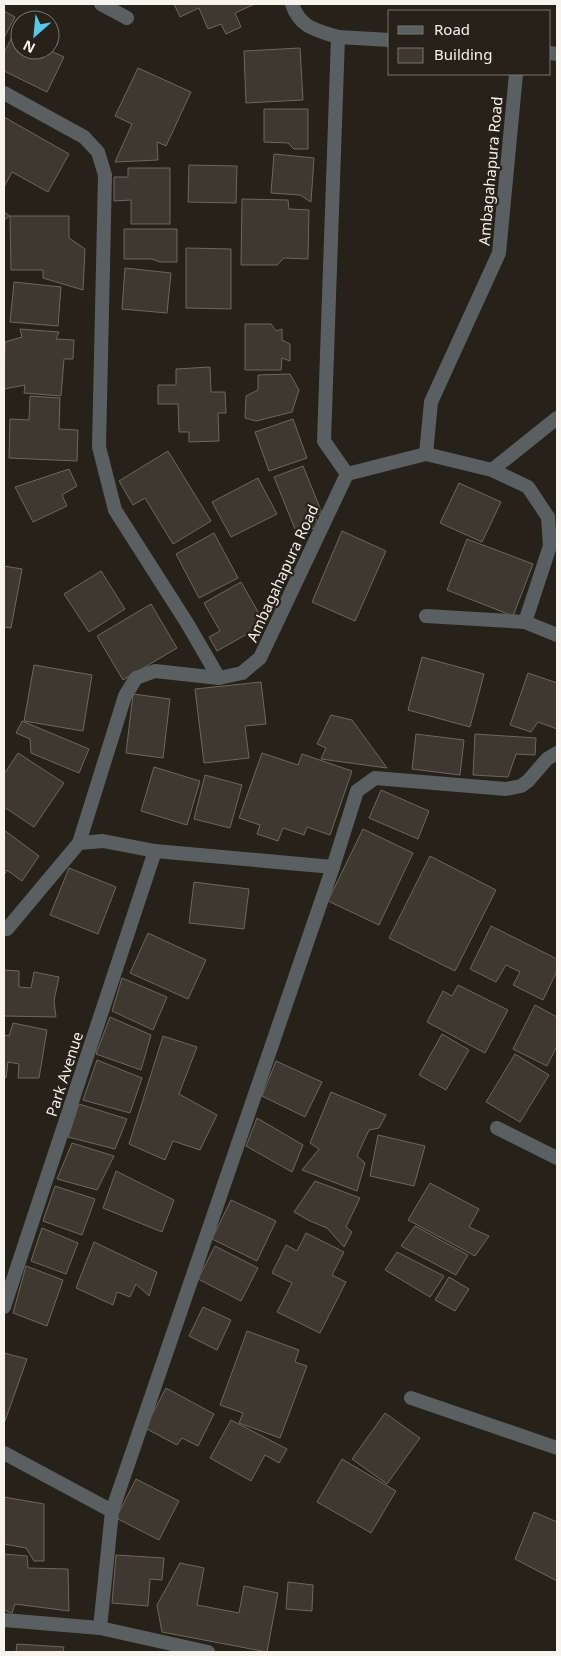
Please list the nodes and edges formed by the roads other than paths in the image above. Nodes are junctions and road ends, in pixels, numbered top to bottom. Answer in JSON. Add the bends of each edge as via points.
{"nodes":[{"id":1,"x":101,"y":4,"type":"edge"},
{"id":2,"x":292,"y":4,"type":"edge"},
{"id":3,"x":127,"y":18,"type":"dead end"},
{"id":4,"x":338,"y":37,"type":"junction"},
{"id":5,"x":388,"y":40,"type":"edge"},
{"id":6,"x":516,"y":75,"type":"edge"},
{"id":7,"x":4,"y":93,"type":"edge"},
{"id":8,"x":557,"y":418,"type":"edge"},
{"id":9,"x":426,"y":454,"type":"junction"},
{"id":10,"x":492,"y":470,"type":"junction"},
{"id":11,"x":347,"y":474,"type":"junction"},
{"id":12,"x":426,"y":616,"type":"dead end"},
{"id":13,"x":525,"y":622,"type":"junction"},
{"id":14,"x":557,"y":635,"type":"edge"},
{"id":15,"x":219,"y":678,"type":"junction"},
{"id":16,"x":557,"y":754,"type":"edge"},
{"id":17,"x":79,"y":843,"type":"junction"},
{"id":18,"x":155,"y":851,"type":"junction"},
{"id":19,"x":333,"y":867,"type":"junction"},
{"id":20,"x":4,"y":930,"type":"edge"},
{"id":21,"x":497,"y":1128,"type":"dead end"},
{"id":22,"x":557,"y":1158,"type":"edge"},
{"id":23,"x":4,"y":1307,"type":"edge"},
{"id":24,"x":411,"y":1398,"type":"dead end"},
{"id":25,"x":557,"y":1448,"type":"edge"},
{"id":26,"x":4,"y":1453,"type":"edge"},
{"id":27,"x":112,"y":1510,"type":"junction"},
{"id":28,"x":4,"y":1620,"type":"edge"},
{"id":29,"x":100,"y":1628,"type":"junction"},
{"id":30,"x":208,"y":1652,"type":"edge"}],
"edges":[{"from":1,"to":3,"type":"street"},
{"from":2,"to":4,"type":"street","via":[[307,26]]},
{"from":4,"to":5,"type":"street"},
{"from":4,"to":11,"type":"street","via":[[324,441]]},
{"from":6,"to":9,"type":"street","name":"Ambagahapura Road","via":[[499,253],[432,402]]},
{"from":7,"to":15,"type":"street","via":[[84,137],[98,152],[105,175],[99,446],[115,510]]},
{"from":8,"to":10,"type":"street"},
{"from":9,"to":10,"type":"street"},
{"from":9,"to":11,"type":"street"},
{"from":10,"to":13,"type":"street","via":[[528,487],[548,517],[550,546]]},
{"from":11,"to":15,"type":"street","name":"Ambagahapura Road","via":[[260,658],[242,673]]},
{"from":12,"to":13,"type":"street"},
{"from":13,"to":14,"type":"street"},
{"from":15,"to":17,"type":"street","via":[[155,671],[136,678],[125,696]]},
{"from":16,"to":19,"type":"street","via":[[547,759],[528,782],[506,789],[375,778],[357,791]]},
{"from":17,"to":18,"type":"street","via":[[103,841]]},
{"from":17,"to":20,"type":"street"},
{"from":18,"to":19,"type":"street"},
{"from":18,"to":23,"type":"street","name":"Park Avenue"},
{"from":19,"to":27,"type":"street"},
{"from":21,"to":22,"type":"street"},
{"from":24,"to":25,"type":"street"},
{"from":26,"to":27,"type":"street"},
{"from":27,"to":29,"type":"street"},
{"from":28,"to":29,"type":"street"},
{"from":29,"to":30,"type":"street"}]}
